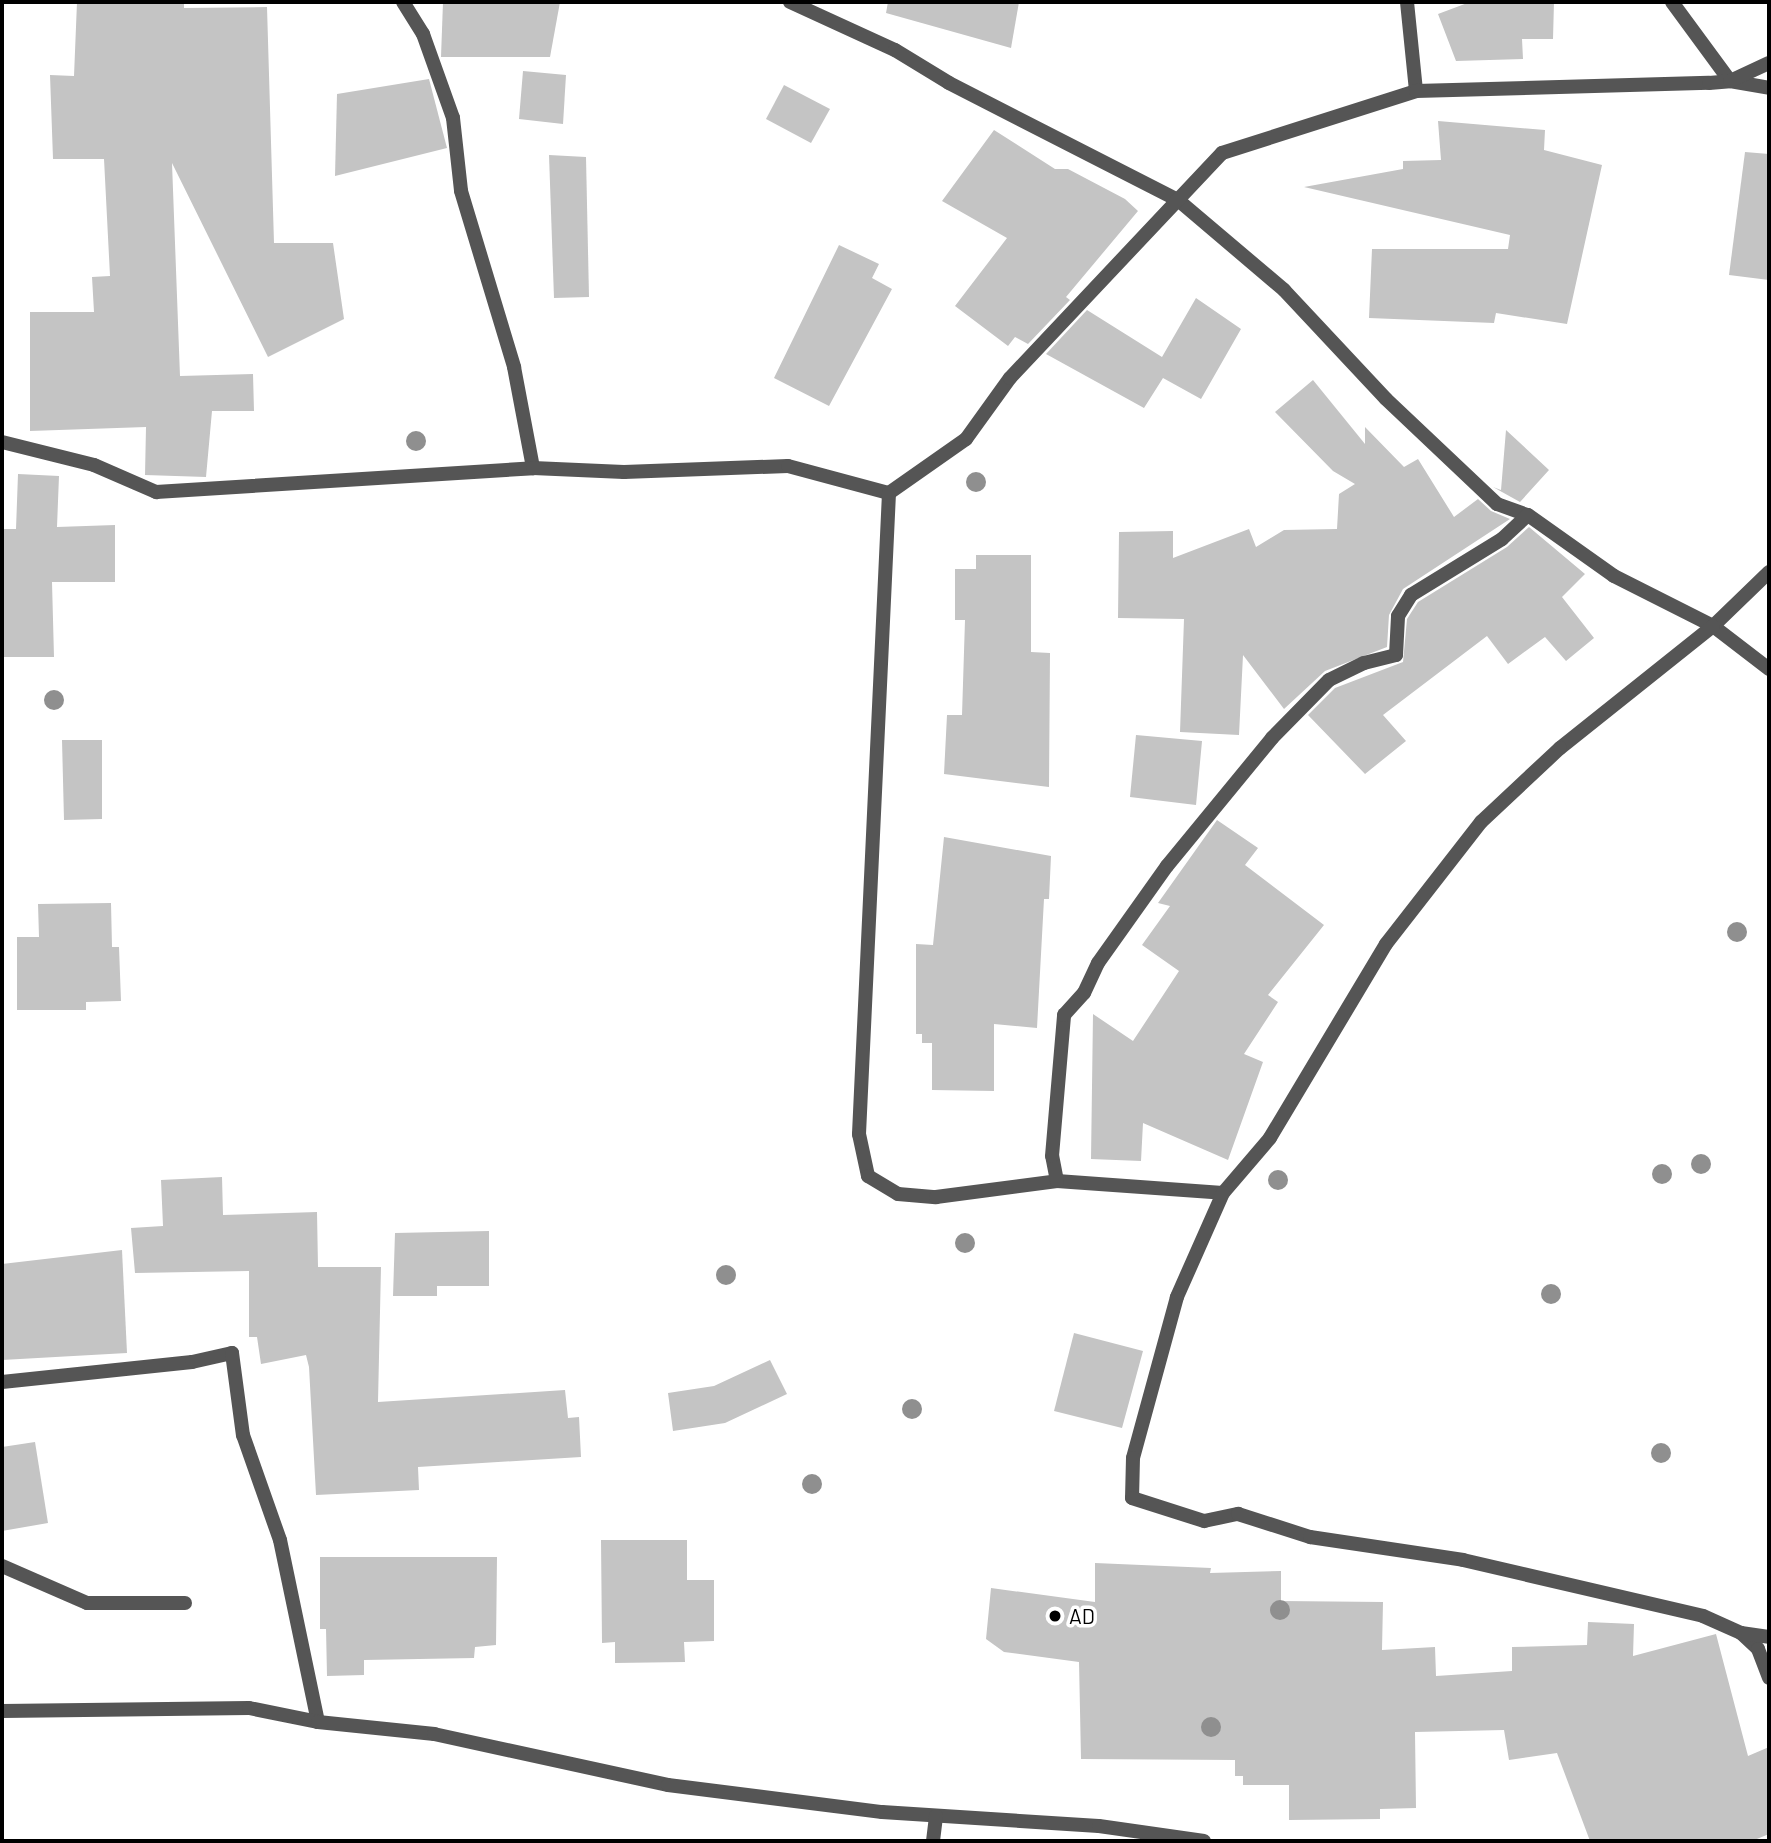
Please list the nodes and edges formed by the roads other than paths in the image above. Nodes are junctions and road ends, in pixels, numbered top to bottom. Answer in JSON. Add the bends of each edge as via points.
{"nodes":[{"id":1,"x":403,"y":2,"type":"edge"},
{"id":2,"x":790,"y":2,"type":"edge"},
{"id":3,"x":1407,"y":2,"type":"edge"},
{"id":4,"x":1672,"y":2,"type":"edge"},
{"id":5,"x":1769,"y":64,"type":"edge"},
{"id":6,"x":1730,"y":81,"type":"junction"},
{"id":7,"x":1769,"y":88,"type":"edge"},
{"id":8,"x":1416,"y":90,"type":"junction"},
{"id":9,"x":1178,"y":200,"type":"junction"},
{"id":10,"x":2,"y":442,"type":"edge"},
{"id":11,"x":533,"y":468,"type":"junction"},
{"id":12,"x":889,"y":493,"type":"junction"},
{"id":13,"x":1528,"y":515,"type":"junction"},
{"id":14,"x":1769,"y":572,"type":"edge"},
{"id":15,"x":1713,"y":626,"type":"junction"},
{"id":16,"x":1769,"y":669,"type":"edge"},
{"id":17,"x":1057,"y":1181,"type":"junction"},
{"id":18,"x":1223,"y":1193,"type":"junction"},
{"id":19,"x":2,"y":1382,"type":"edge"},
{"id":20,"x":2,"y":1566,"type":"edge"},
{"id":21,"x":185,"y":1603,"type":"dead end"},
{"id":22,"x":1741,"y":1633,"type":"junction"},
{"id":23,"x":1769,"y":1637,"type":"edge"},
{"id":24,"x":1769,"y":1678,"type":"edge"},
{"id":25,"x":2,"y":1711,"type":"edge"},
{"id":26,"x":318,"y":1722,"type":"junction"},
{"id":27,"x":936,"y":1816,"type":"junction"},
{"id":28,"x":933,"y":1841,"type":"edge"},
{"id":29,"x":1204,"y":1841,"type":"edge"}],
"edges":[{"from":1,"to":11,"type":"street","via":[[423,34],[453,118],[461,191],[514,367]]},
{"from":2,"to":9,"type":"street","via":[[895,50],[949,83]]},
{"from":3,"to":8,"type":"street"},
{"from":4,"to":6,"type":"street"},
{"from":5,"to":6,"type":"street"},
{"from":6,"to":7,"type":"street"},
{"from":6,"to":8,"type":"street"},
{"from":8,"to":9,"type":"street","via":[[1222,153]]},
{"from":9,"to":12,"type":"street","via":[[1010,377],[966,439]]},
{"from":9,"to":13,"type":"street","via":[[1284,290],[1386,399],[1497,504]]},
{"from":10,"to":11,"type":"street","via":[[94,465],[156,492]]},
{"from":11,"to":12,"type":"street","via":[[624,472],[788,466]]},
{"from":12,"to":17,"type":"street","via":[[859,1134],[868,1176],[898,1194],[936,1197]]},
{"from":13,"to":15,"type":"street","via":[[1614,576]]},
{"from":13,"to":17,"type":"street","via":[[1502,539],[1411,595],[1398,616],[1396,655],[1364,663],[1329,680],[1272,738],[1167,866],[1105,953],[1084,993],[1064,1015],[1052,1156]]},
{"from":14,"to":15,"type":"street"},
{"from":15,"to":16,"type":"street"},
{"from":15,"to":18,"type":"street","via":[[1560,748],[1481,822],[1386,944],[1270,1138]]},
{"from":17,"to":18,"type":"street"},
{"from":18,"to":22,"type":"street","via":[[1177,1297],[1133,1458],[1132,1498],[1204,1521],[1238,1514],[1310,1537],[1463,1560],[1703,1616]]},
{"from":19,"to":26,"type":"street","via":[[192,1362],[232,1353],[243,1435],[279,1540]]},
{"from":20,"to":21,"type":"street","via":[[88,1603]]},
{"from":22,"to":23,"type":"street"},
{"from":22,"to":24,"type":"street","via":[[1758,1649]]},
{"from":25,"to":26,"type":"street","via":[[249,1708]]},
{"from":26,"to":27,"type":"street","via":[[434,1734],[668,1785]]},
{"from":27,"to":28,"type":"street"},
{"from":27,"to":29,"type":"street","via":[[1100,1826]]}]}
